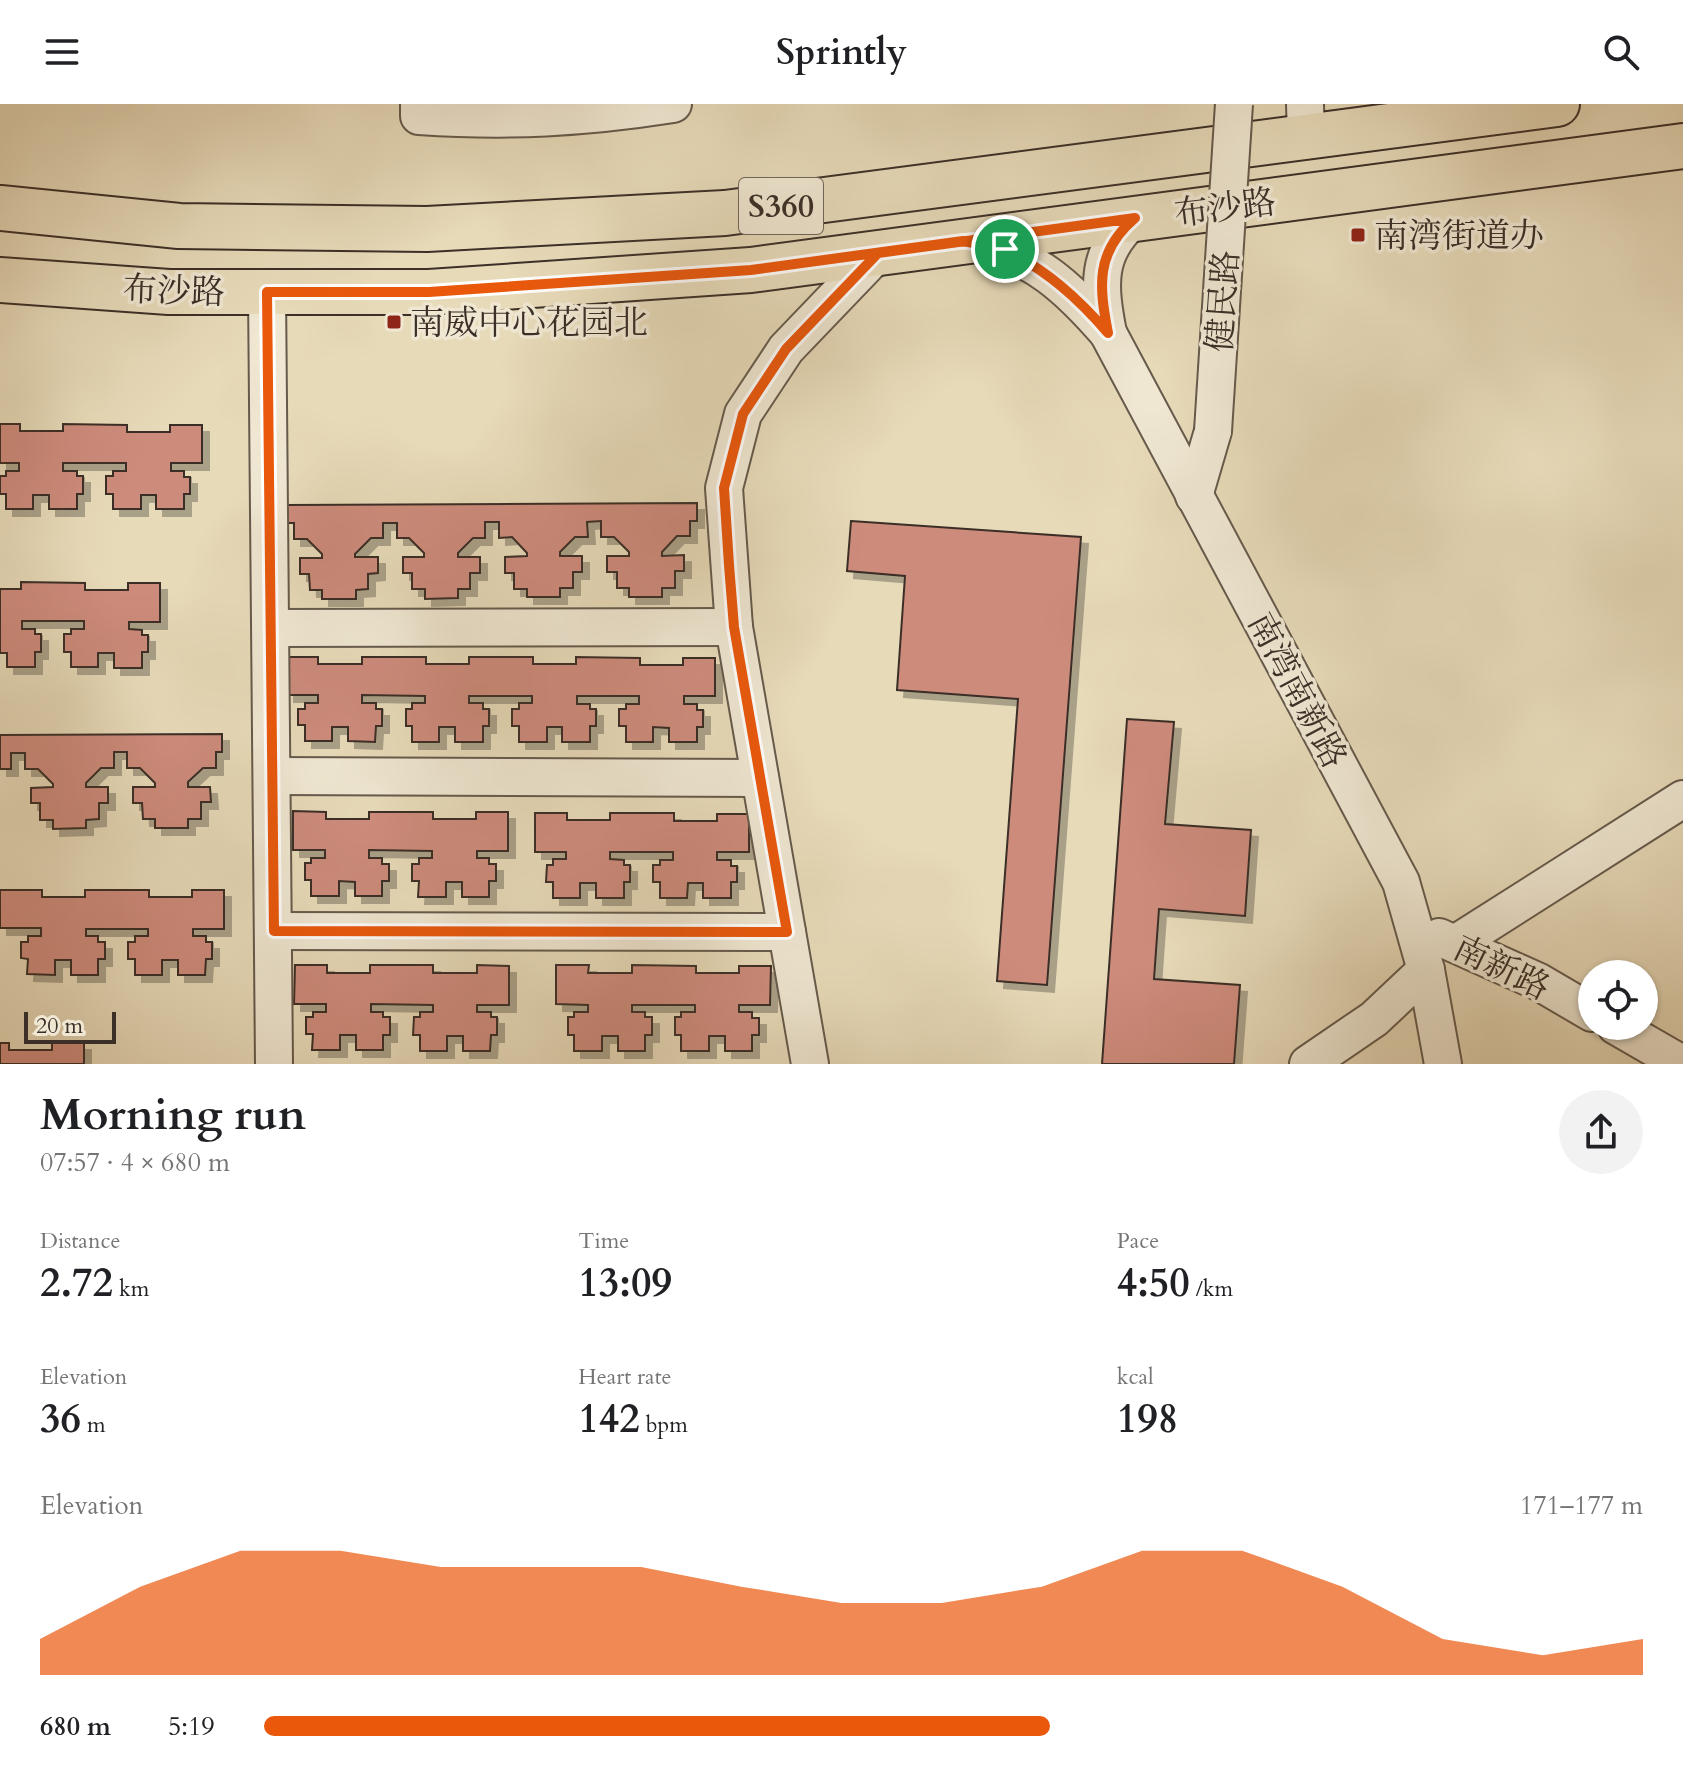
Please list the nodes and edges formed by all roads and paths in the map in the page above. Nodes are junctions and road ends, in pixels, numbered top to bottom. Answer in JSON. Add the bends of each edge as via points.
{"nodes":[{"id":1,"x":419,"y":104,"type":"edge"},
{"id":2,"x":673,"y":104,"type":"edge"},
{"id":3,"x":1234,"y":104,"type":"edge"},
{"id":4,"x":1557,"y":104,"type":"edge"},
{"id":5,"x":1305,"y":120,"type":"edge"},
{"id":6,"x":1683,"y":146,"type":"edge"},
{"id":7,"x":0,"y":208,"type":"edge"},
{"id":8,"x":1135,"y":218,"type":"junction"},
{"id":9,"x":963,"y":241,"type":"junction"},
{"id":10,"x":878,"y":253,"type":"junction"},
{"id":11,"x":0,"y":280,"type":"edge"},
{"id":12,"x":267,"y":292,"type":"junction"},
{"id":13,"x":1108,"y":333,"type":"junction"},
{"id":14,"x":1194,"y":496,"type":"junction"},
{"id":15,"x":734,"y":627,"type":"junction"},
{"id":16,"x":272,"y":628,"type":"junction"},
{"id":17,"x":274,"y":776,"type":"junction"},
{"id":18,"x":760,"y":778,"type":"junction"},
{"id":19,"x":1683,"y":799,"type":"edge"},
{"id":20,"x":1412,"y":925,"type":"junction"},
{"id":21,"x":274,"y":931,"type":"junction"},
{"id":22,"x":787,"y":932,"type":"junction"},
{"id":23,"x":1455,"y":944,"type":"junction"},
{"id":24,"x":1426,"y":970,"type":"junction"},
{"id":25,"x":1578,"y":1005,"type":"edge"},
{"id":26,"x":1640,"y":1040,"type":"edge"},
{"id":27,"x":274,"y":1064,"type":"edge"},
{"id":28,"x":810,"y":1064,"type":"edge"},
{"id":29,"x":1308,"y":1064,"type":"edge"},
{"id":30,"x":1443,"y":1064,"type":"edge"},
{"id":31,"x":1682,"y":1064,"type":"edge"}],
"edges":[{"from":1,"to":2,"type":"street","via":[[419,116],[507,121]]},
{"from":3,"to":14,"type":"street","name":"健民路","bridge":true,"via":[[1213,431]]},
{"from":4,"to":5,"type":"main road","name":"布沙路","number":"S360"},
{"from":5,"to":7,"type":"main road","name":"布沙路","number":"S360","via":[[725,213],[427,229],[179,226]]},
{"from":6,"to":8,"type":"main road","name":"布沙路","number":"S360"},
{"from":8,"to":9,"type":"main road","name":"布沙路","number":"S360"},
{"from":8,"to":13,"type":"street","name":"南湾南新路","via":[[1116,235],[1104,262],[1102,298]]},
{"from":9,"to":10,"type":"main road","name":"布沙路","number":"S360"},
{"from":9,"to":13,"type":"street","name":"南湾南新路","via":[[1005,249],[1042,268]]},
{"from":10,"to":12,"type":"main road","name":"布沙路","number":"S360","via":[[751,270],[429,292]]},
{"from":10,"to":15,"type":"street","via":[[786,349],[743,414],[724,488]]},
{"from":11,"to":12,"type":"main road","name":"布沙路","number":"S360","via":[[169,292]]},
{"from":12,"to":16,"type":"street"},
{"from":13,"to":14,"type":"street","name":"南湾南新路"},
{"from":14,"to":20,"type":"street","name":"南湾南新路","via":[[1401,882]]},
{"from":15,"to":16,"type":"street"},
{"from":15,"to":18,"type":"street"},
{"from":16,"to":17,"type":"street"},
{"from":17,"to":18,"type":"street"},
{"from":17,"to":21,"type":"street"},
{"from":18,"to":22,"type":"street"},
{"from":19,"to":23,"type":"street"},
{"from":20,"to":23,"type":"street","name":"南新路"},
{"from":20,"to":24,"type":"street","name":"南湾南新路"},
{"from":21,"to":22,"type":"street"},
{"from":21,"to":27,"type":"street"},
{"from":22,"to":28,"type":"street"},
{"from":23,"to":25,"type":"street","name":"南新路"},
{"from":24,"to":29,"type":"street","via":[[1374,1019]]},
{"from":24,"to":30,"type":"street","name":"南湾南新路"},
{"from":26,"to":31,"type":"street"}]}
